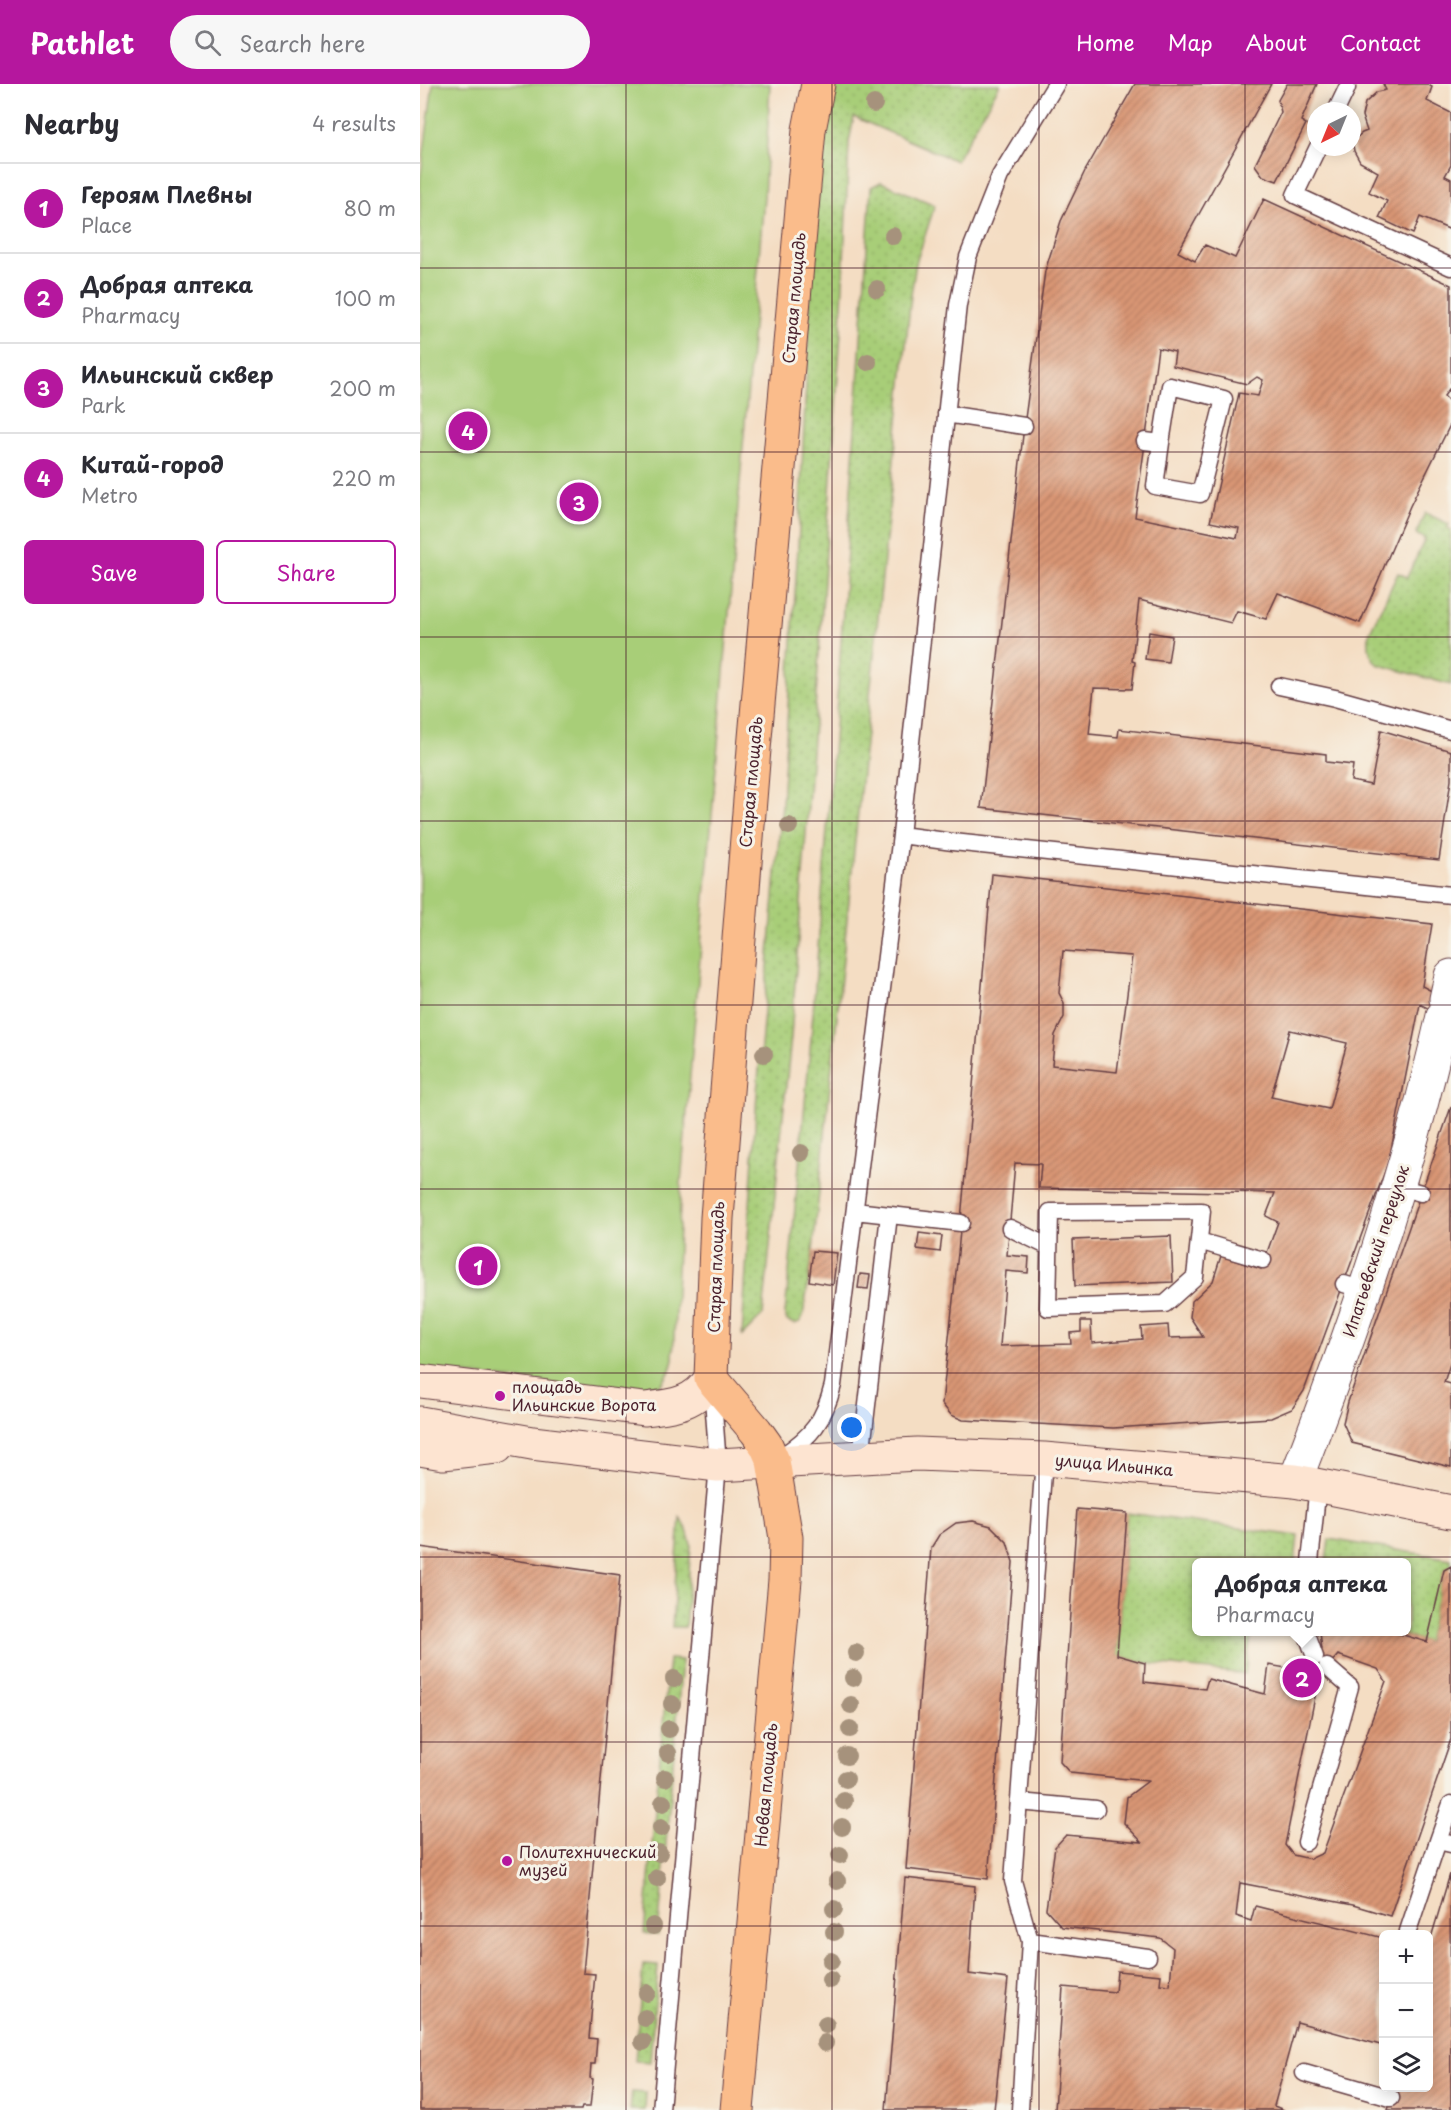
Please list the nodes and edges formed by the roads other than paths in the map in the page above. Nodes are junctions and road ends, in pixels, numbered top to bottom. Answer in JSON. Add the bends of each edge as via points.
{"nodes":[{"id":1,"x":818,"y":84,"type":"edge"},
{"id":2,"x":1056,"y":84,"type":"edge"},
{"id":3,"x":1347,"y":88,"type":"dead end"},
{"id":4,"x":1340,"y":102,"type":"edge"},
{"id":5,"x":1314,"y":156,"type":"edge"},
{"id":6,"x":1451,"y":267,"type":"edge"},
{"id":7,"x":946,"y":414,"type":"junction"},
{"id":8,"x":1024,"y":426,"type":"dead end"},
{"id":9,"x":1153,"y":442,"type":"joint"},
{"id":10,"x":1279,"y":686,"type":"dead end"},
{"id":11,"x":1451,"y":730,"type":"edge"},
{"id":12,"x":901,"y":835,"type":"junction"},
{"id":13,"x":1451,"y":896,"type":"edge"},
{"id":14,"x":1447,"y":997,"type":"edge"},
{"id":15,"x":855,"y":1211,"type":"junction"},
{"id":16,"x":889,"y":1215,"type":"junction"},
{"id":17,"x":961,"y":1223,"type":"dead end"},
{"id":18,"x":1010,"y":1228,"type":"dead end"},
{"id":19,"x":1199,"y":1241,"type":"junction"},
{"id":20,"x":1049,"y":1247,"type":"junction"},
{"id":21,"x":1263,"y":1260,"type":"dead end"},
{"id":22,"x":711,"y":1378,"type":"junction"},
{"id":23,"x":420,"y":1381,"type":"edge"},
{"id":24,"x":420,"y":1424,"type":"edge"},
{"id":25,"x":532,"y":1443,"type":"junction"},
{"id":26,"x":420,"y":1449,"type":"edge"},
{"id":27,"x":861,"y":1457,"type":"junction"},
{"id":28,"x":1044,"y":1459,"type":"junction"},
{"id":29,"x":773,"y":1461,"type":"junction"},
{"id":30,"x":717,"y":1465,"type":"junction"},
{"id":31,"x":1307,"y":1483,"type":"junction"},
{"id":32,"x":1451,"y":1512,"type":"edge"},
{"id":33,"x":1310,"y":1558,"type":"edge"},
{"id":34,"x":1308,"y":1636,"type":"edge"},
{"id":35,"x":1019,"y":1802,"type":"junction"},
{"id":36,"x":1451,"y":1804,"type":"edge"},
{"id":37,"x":1096,"y":1809,"type":"dead end"},
{"id":38,"x":1306,"y":1842,"type":"dead end"},
{"id":39,"x":1445,"y":1843,"type":"edge"},
{"id":40,"x":1408,"y":1930,"type":"edge"},
{"id":41,"x":1030,"y":1941,"type":"junction"},
{"id":42,"x":1148,"y":1957,"type":"dead end"},
{"id":43,"x":1304,"y":2073,"type":"dead end"},
{"id":44,"x":1391,"y":2098,"type":"dead end"},
{"id":45,"x":661,"y":2110,"type":"edge"},
{"id":46,"x":737,"y":2110,"type":"edge"},
{"id":47,"x":1020,"y":2110,"type":"edge"}],
"edges":[{"from":1,"to":22,"type":"main road","name":"Старая площадь","via":[[809,130],[754,749],[717,1218]]},
{"from":2,"to":7,"type":"lane","via":[[1000,176],[968,257],[958,305]]},
{"from":3,"to":4,"type":"lane"},
{"from":5,"to":6,"type":"lane","via":[[1295,195]]},
{"from":7,"to":8,"type":"lane"},
{"from":7,"to":12,"type":"lane"},
{"from":9,"to":9,"type":"lane","via":[[1170,386],[1224,399],[1200,494],[1155,486]]},
{"from":10,"to":11,"type":"lane"},
{"from":12,"to":13,"type":"lane"},
{"from":12,"to":15,"type":"lane"},
{"from":14,"to":31,"type":"street","name":"Ипатьевский переулок","via":[[1410,1190],[1354,1287]]},
{"from":15,"to":16,"type":"lane"},
{"from":15,"to":29,"type":"lane","via":[[828,1406],[817,1427],[800,1444]]},
{"from":16,"to":17,"type":"lane"},
{"from":16,"to":27,"type":"lane"},
{"from":18,"to":20,"type":"lane"},
{"from":19,"to":20,"type":"lane","via":[[1203,1211],[1050,1212]]},
{"from":19,"to":20,"type":"lane","via":[[1195,1276],[1165,1304],[1048,1308]]},
{"from":19,"to":21,"type":"lane"},
{"from":22,"to":23,"type":"main road","via":[[704,1390],[688,1400],[644,1409]]},
{"from":22,"to":29,"type":"main road","via":[[766,1444]]},
{"from":22,"to":30,"type":"lane"},
{"from":24,"to":25,"type":"main road"},
{"from":25,"to":26,"type":"main road","via":[[443,1453]]},
{"from":25,"to":30,"type":"main road"},
{"from":27,"to":28,"type":"main road","name":"улица Ильинка","via":[[950,1454]]},
{"from":27,"to":29,"type":"main road","name":"улица Ильинка"},
{"from":28,"to":31,"type":"main road","name":"улица Ильинка"},
{"from":28,"to":35,"type":"lane"},
{"from":29,"to":30,"type":"main road"},
{"from":29,"to":46,"type":"main road","name":"Новая площадь","via":[[786,1538],[784,1580]]},
{"from":30,"to":45,"type":"lane"},
{"from":31,"to":32,"type":"main road","name":"улица Ильинка"},
{"from":31,"to":33,"type":"lane"},
{"from":34,"to":38,"type":"lane","via":[[1321,1662],[1350,1687]]},
{"from":35,"to":37,"type":"lane"},
{"from":35,"to":41,"type":"lane","via":[[1013,1881]]},
{"from":36,"to":39,"type":"lane"},
{"from":39,"to":40,"type":"lane"},
{"from":41,"to":42,"type":"lane"},
{"from":41,"to":47,"type":"lane"},
{"from":43,"to":44,"type":"lane"}]}
